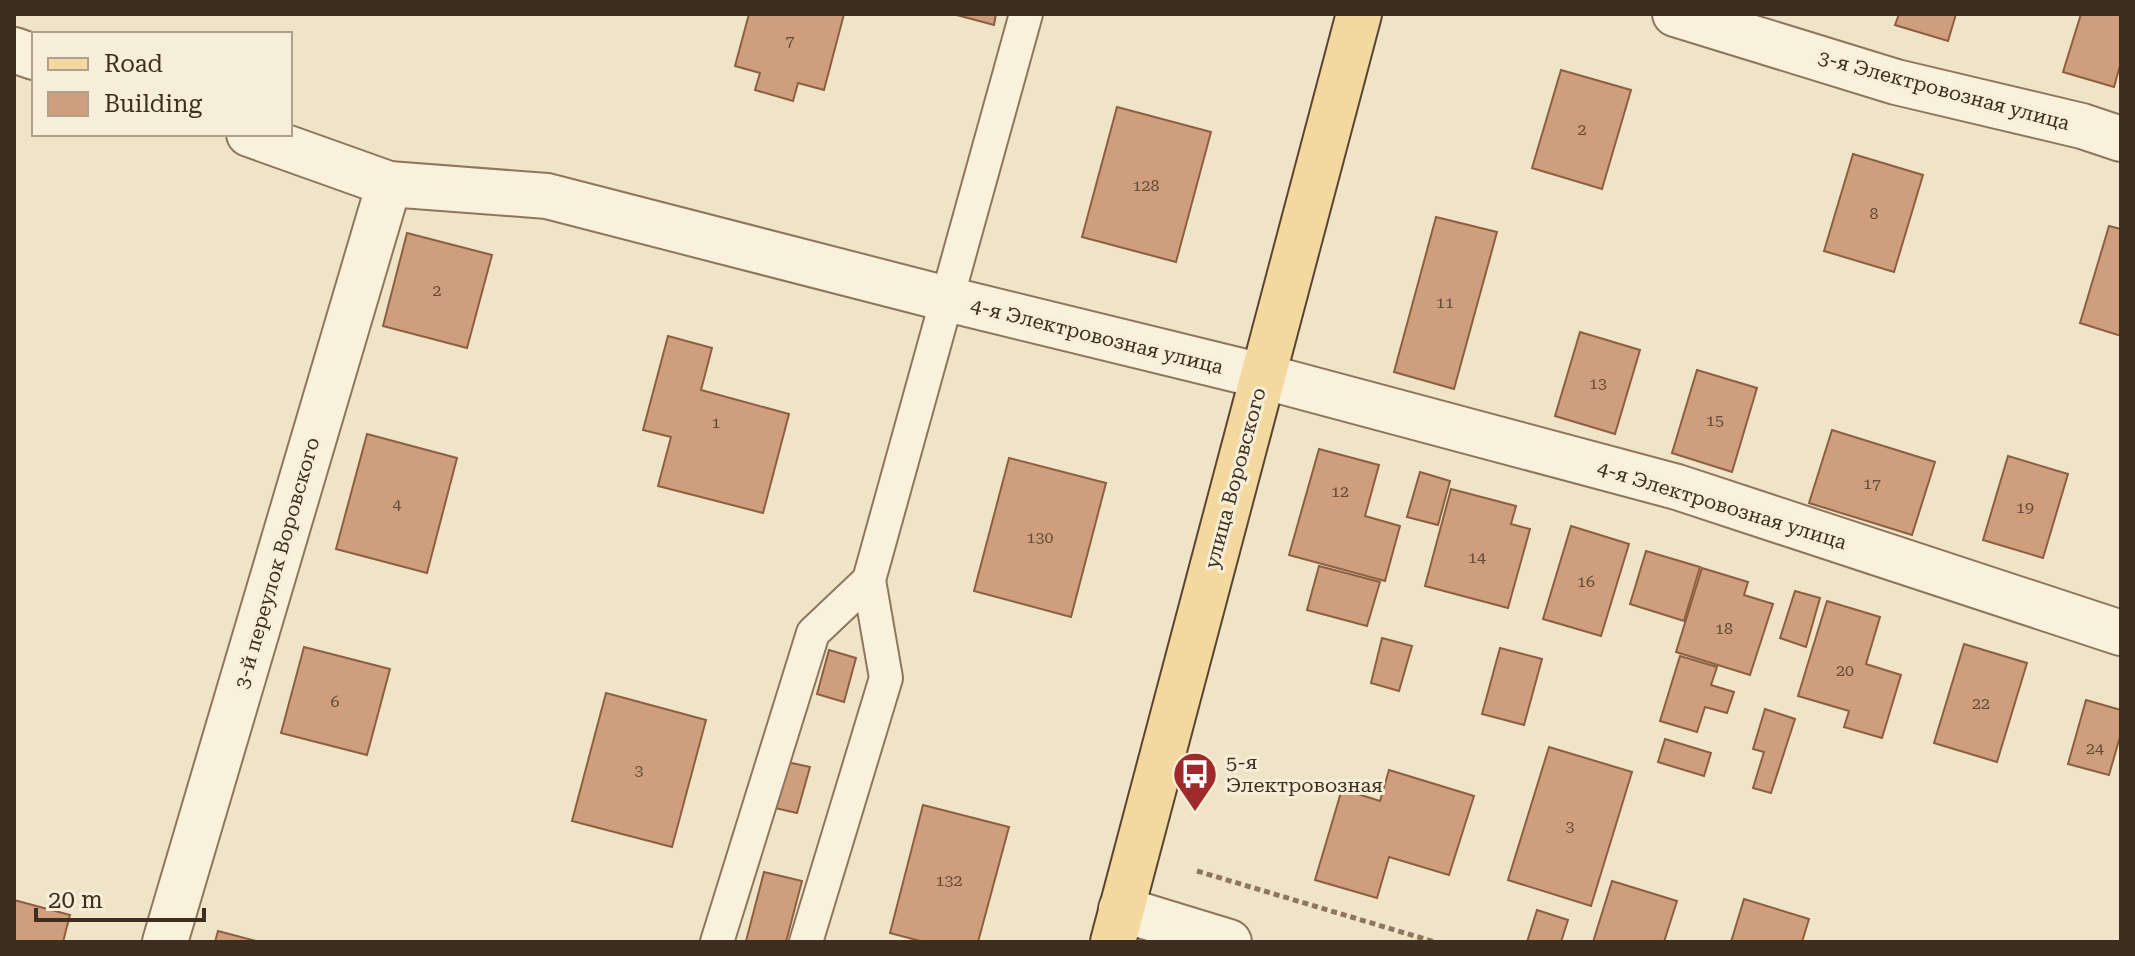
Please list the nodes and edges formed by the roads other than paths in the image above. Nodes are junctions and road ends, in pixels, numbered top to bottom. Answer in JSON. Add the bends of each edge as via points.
{"nodes":[{"id":1,"x":1026,"y":14,"type":"edge"},
{"id":2,"x":1359,"y":14,"type":"edge"},
{"id":3,"x":1675,"y":14,"type":"edge"},
{"id":4,"x":255,"y":136,"type":"edge"},
{"id":5,"x":2121,"y":139,"type":"edge"},
{"id":6,"x":389,"y":184,"type":"junction"},
{"id":7,"x":947,"y":299,"type":"junction"},
{"id":8,"x":1262,"y":376,"type":"junction"},
{"id":9,"x":869,"y":580,"type":"junction"},
{"id":10,"x":2121,"y":633,"type":"edge"},
{"id":11,"x":1117,"y":926,"type":"edge"},
{"id":12,"x":165,"y":942,"type":"edge"},
{"id":13,"x":717,"y":942,"type":"edge"},
{"id":14,"x":806,"y":942,"type":"edge"},
{"id":15,"x":1229,"y":942,"type":"edge"}],
"edges":[{"from":1,"to":7,"type":"lane"},
{"from":2,"to":8,"type":"main road","name":"улица Воровского"},
{"from":3,"to":5,"type":"street","name":"3-я Электровозная улица","via":[[1896,82]]},
{"from":4,"to":6,"type":"street","name":"4-я Электровозная улица"},
{"from":6,"to":7,"type":"street","name":"4-я Электровозная улица","via":[[547,196]]},
{"from":6,"to":12,"type":"street","name":"3-й переулок Воровского"},
{"from":7,"to":8,"type":"street","name":"4-я Электровозная улица"},
{"from":7,"to":9,"type":"lane"},
{"from":8,"to":10,"type":"street","name":"4-я Электровозная улица","via":[[1677,487]]},
{"from":8,"to":11,"type":"main road","name":"улица Воровского"},
{"from":9,"to":13,"type":"lane","via":[[813,633]]},
{"from":9,"to":14,"type":"lane","via":[[886,678]]},
{"from":11,"to":15,"type":"street"}]}
